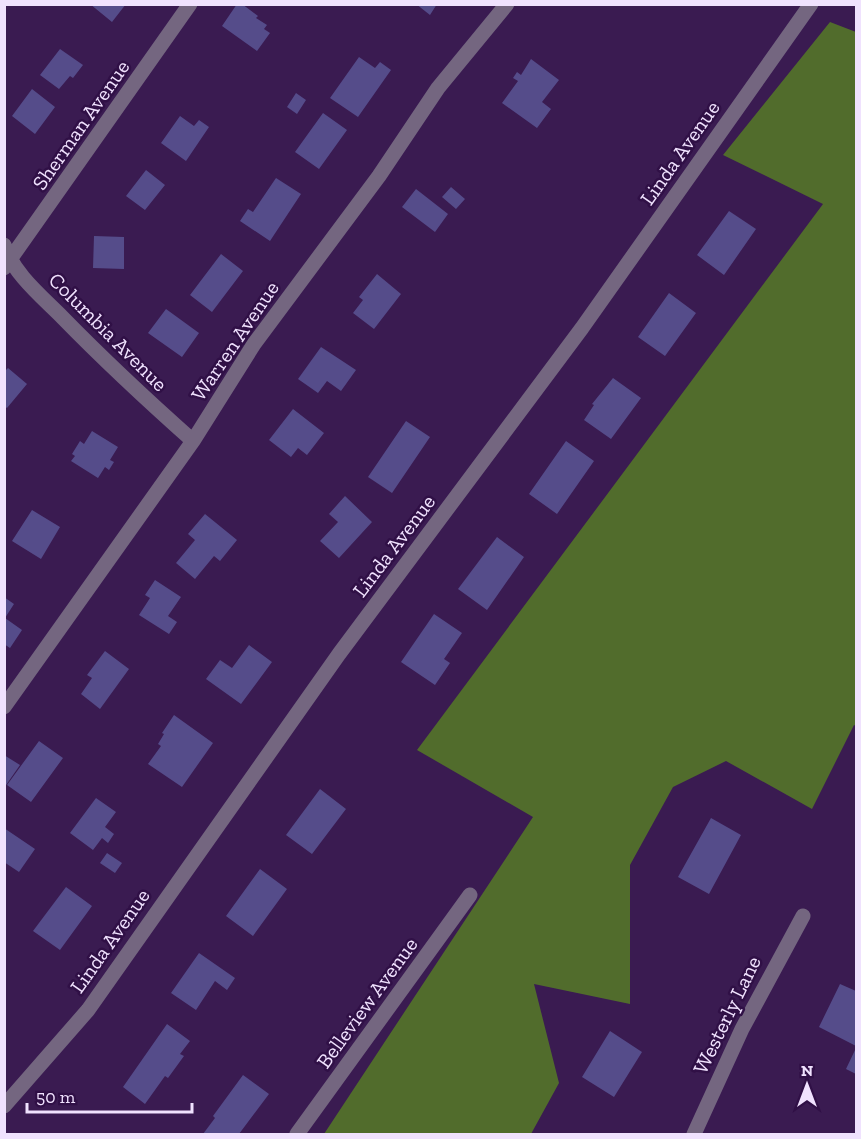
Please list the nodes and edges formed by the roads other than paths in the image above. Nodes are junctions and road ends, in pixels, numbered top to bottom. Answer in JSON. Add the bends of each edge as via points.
{"nodes":[{"id":1,"x":190,"y":4,"type":"edge"},
{"id":2,"x":507,"y":4,"type":"edge"},
{"id":3,"x":811,"y":4,"type":"edge"},
{"id":4,"x":4,"y":245,"type":"edge"},
{"id":5,"x":7,"y":265,"type":"edge"},
{"id":6,"x":194,"y":441,"type":"junction"},
{"id":7,"x":4,"y":707,"type":"edge"},
{"id":8,"x":470,"y":895,"type":"dead end"},
{"id":9,"x":803,"y":916,"type":"dead end"},
{"id":10,"x":4,"y":1106,"type":"edge"},
{"id":11,"x":297,"y":1134,"type":"edge"},
{"id":12,"x":694,"y":1134,"type":"edge"}],
"edges":[{"from":1,"to":5,"type":"street","name":"Sherman Avenue"},
{"from":2,"to":6,"type":"street","name":"Warren Avenue","via":[[438,88],[379,176],[254,344]]},
{"from":3,"to":10,"type":"street","name":"Linda Avenue","via":[[582,328],[339,654],[88,1010]]},
{"from":4,"to":5,"type":"street","name":"Columbia Avenue"},
{"from":5,"to":6,"type":"street","name":"Columbia Avenue","via":[[124,381]]},
{"from":6,"to":7,"type":"street","name":"Warren Avenue"},
{"from":8,"to":11,"type":"street","name":"Belleview Avenue"},
{"from":9,"to":12,"type":"street","name":"Westerly Lane","via":[[742,1029]]}]}
